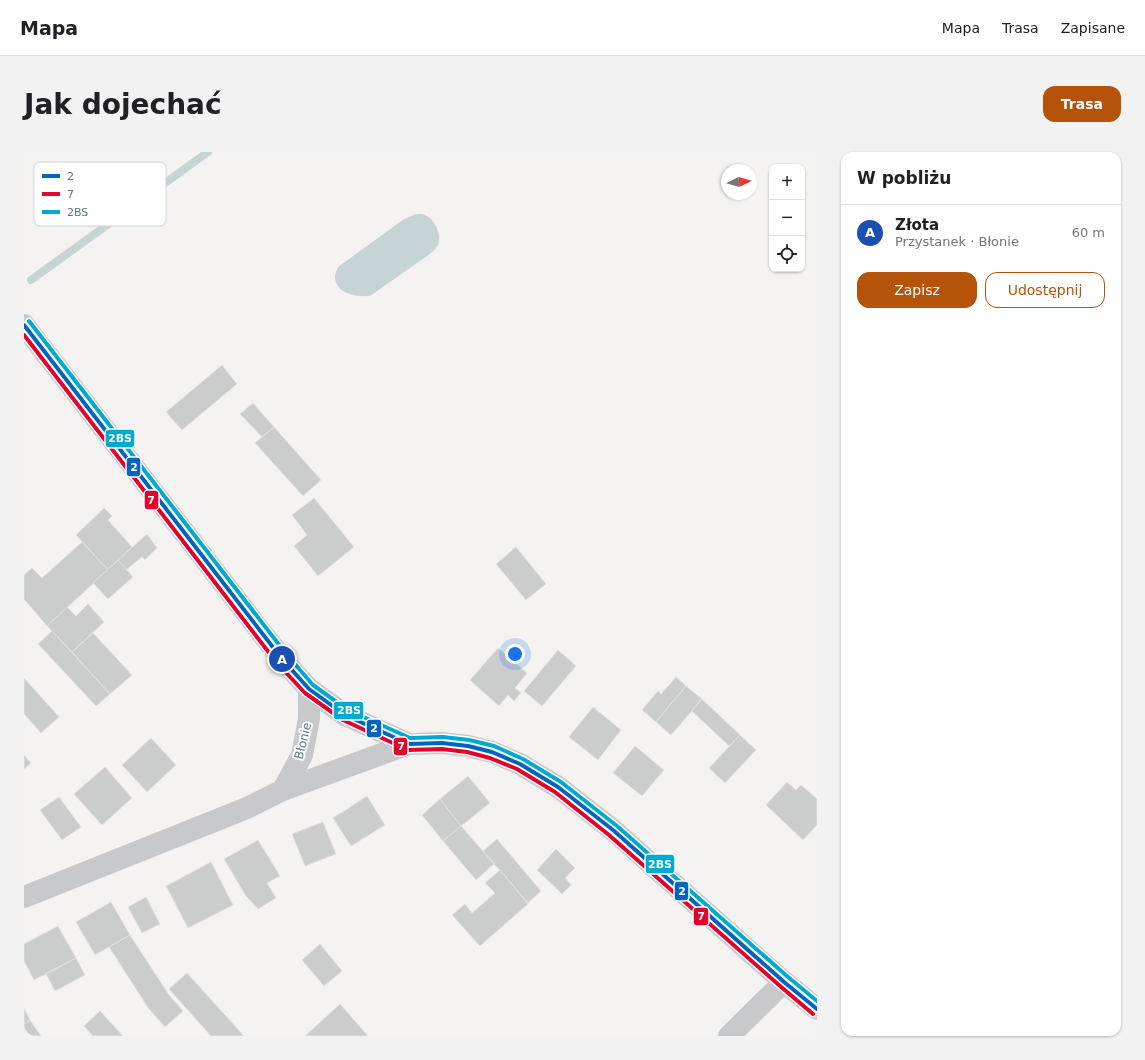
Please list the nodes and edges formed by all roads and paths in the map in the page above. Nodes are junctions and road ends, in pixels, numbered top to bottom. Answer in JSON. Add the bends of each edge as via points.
{"nodes":[{"id":1,"x":24,"y":325,"type":"edge"},
{"id":2,"x":309,"y":688,"type":"junction"},
{"id":3,"x":409,"y":744,"type":"junction"},
{"id":4,"x":283,"y":790,"type":"junction"},
{"id":5,"x":24,"y":896,"type":"edge"},
{"id":6,"x":784,"y":982,"type":"junction"},
{"id":7,"x":817,"y":1009,"type":"edge"},
{"id":8,"x":729,"y":1036,"type":"edge"}],
"edges":[{"from":1,"to":2,"type":"street","via":[[282,659]]},
{"from":2,"to":3,"type":"street","via":[[345,714]]},
{"from":2,"to":4,"type":"street","name":"Błonie","via":[[309,719],[302,756]]},
{"from":3,"to":4,"type":"street"},
{"from":3,"to":6,"type":"street","via":[[442,743],[492,752],[520,764],[552,783],[614,830]]},
{"from":4,"to":5,"type":"street","via":[[246,808]]},
{"from":6,"to":7,"type":"street"},
{"from":6,"to":8,"type":"street"}]}
